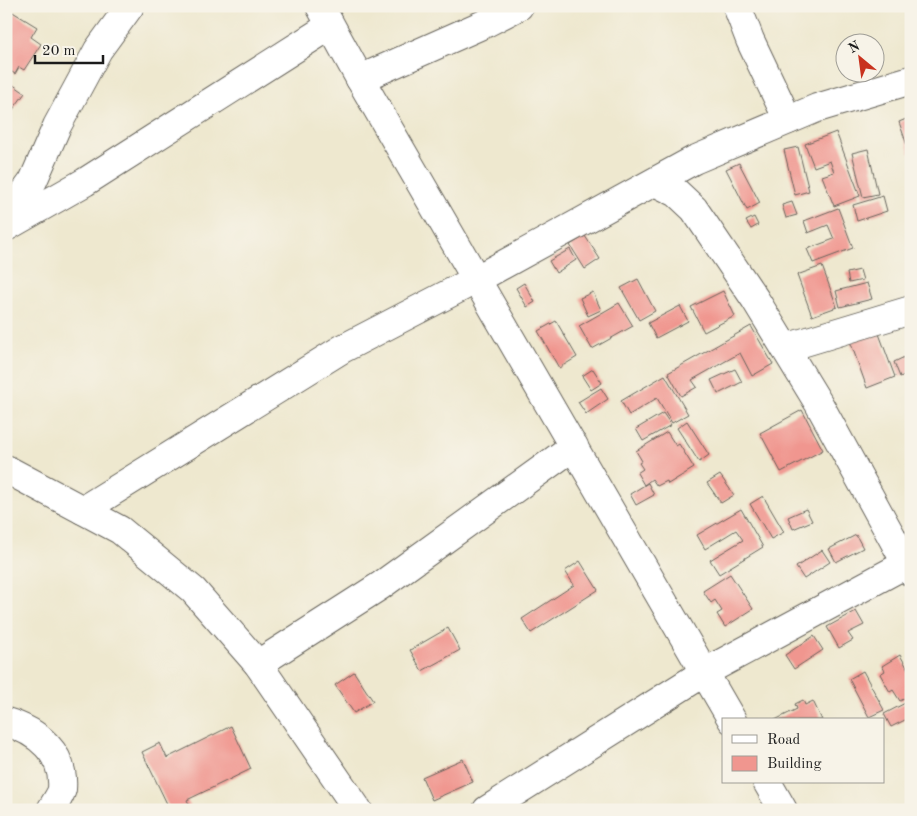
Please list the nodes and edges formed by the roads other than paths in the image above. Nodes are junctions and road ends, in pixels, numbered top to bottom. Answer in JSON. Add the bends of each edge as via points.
{"nodes":[{"id":1,"x":130,"y":6,"type":"edge"},
{"id":2,"x":519,"y":6,"type":"edge"},
{"id":3,"x":737,"y":6,"type":"edge"},
{"id":4,"x":325,"y":16,"type":"edge"},
{"id":5,"x":360,"y":79,"type":"junction"},
{"id":6,"x":911,"y":80,"type":"edge"},
{"id":7,"x":788,"y":120,"type":"junction"},
{"id":8,"x":655,"y":182,"type":"junction"},
{"id":9,"x":6,"y":218,"type":"edge"},
{"id":10,"x":6,"y":227,"type":"edge"},
{"id":11,"x":477,"y":278,"type":"junction"},
{"id":12,"x":911,"y":310,"type":"edge"},
{"id":13,"x":785,"y":348,"type":"junction"},
{"id":14,"x":574,"y":446,"type":"junction"},
{"id":15,"x":6,"y":470,"type":"edge"},
{"id":16,"x":83,"y":510,"type":"junction"},
{"id":17,"x":909,"y":568,"type":"edge"},
{"id":18,"x":258,"y":664,"type":"junction"},
{"id":19,"x":705,"y":672,"type":"junction"},
{"id":20,"x":731,"y":718,"type":"edge"},
{"id":21,"x":6,"y":722,"type":"edge"},
{"id":22,"x":768,"y":784,"type":"edge"},
{"id":23,"x":51,"y":810,"type":"edge"},
{"id":24,"x":358,"y":810,"type":"edge"},
{"id":25,"x":487,"y":810,"type":"edge"},
{"id":26,"x":783,"y":810,"type":"edge"}],
"edges":[{"from":1,"to":9,"type":"street","via":[[98,50],[57,126],[33,181]]},
{"from":2,"to":5,"type":"street"},
{"from":3,"to":7,"type":"street"},
{"from":4,"to":5,"type":"street"},
{"from":4,"to":10,"type":"street","via":[[85,182]]},
{"from":5,"to":11,"type":"street"},
{"from":6,"to":7,"type":"street"},
{"from":7,"to":8,"type":"street","via":[[694,160]]},
{"from":8,"to":11,"type":"street"},
{"from":8,"to":13,"type":"street","via":[[677,193],[694,209]]},
{"from":11,"to":14,"type":"street"},
{"from":11,"to":16,"type":"street","via":[[342,349]]},
{"from":12,"to":13,"type":"street"},
{"from":13,"to":17,"type":"street"},
{"from":14,"to":18,"type":"street","via":[[380,586]]},
{"from":14,"to":19,"type":"street"},
{"from":15,"to":16,"type":"street"},
{"from":16,"to":18,"type":"street","via":[[120,530],[193,590]]},
{"from":17,"to":19,"type":"street"},
{"from":18,"to":24,"type":"street"},
{"from":19,"to":20,"type":"street"},
{"from":19,"to":25,"type":"street"},
{"from":21,"to":23,"type":"street","via":[[20,726],[49,745],[59,763],[62,790]]},
{"from":22,"to":26,"type":"street"}]}
